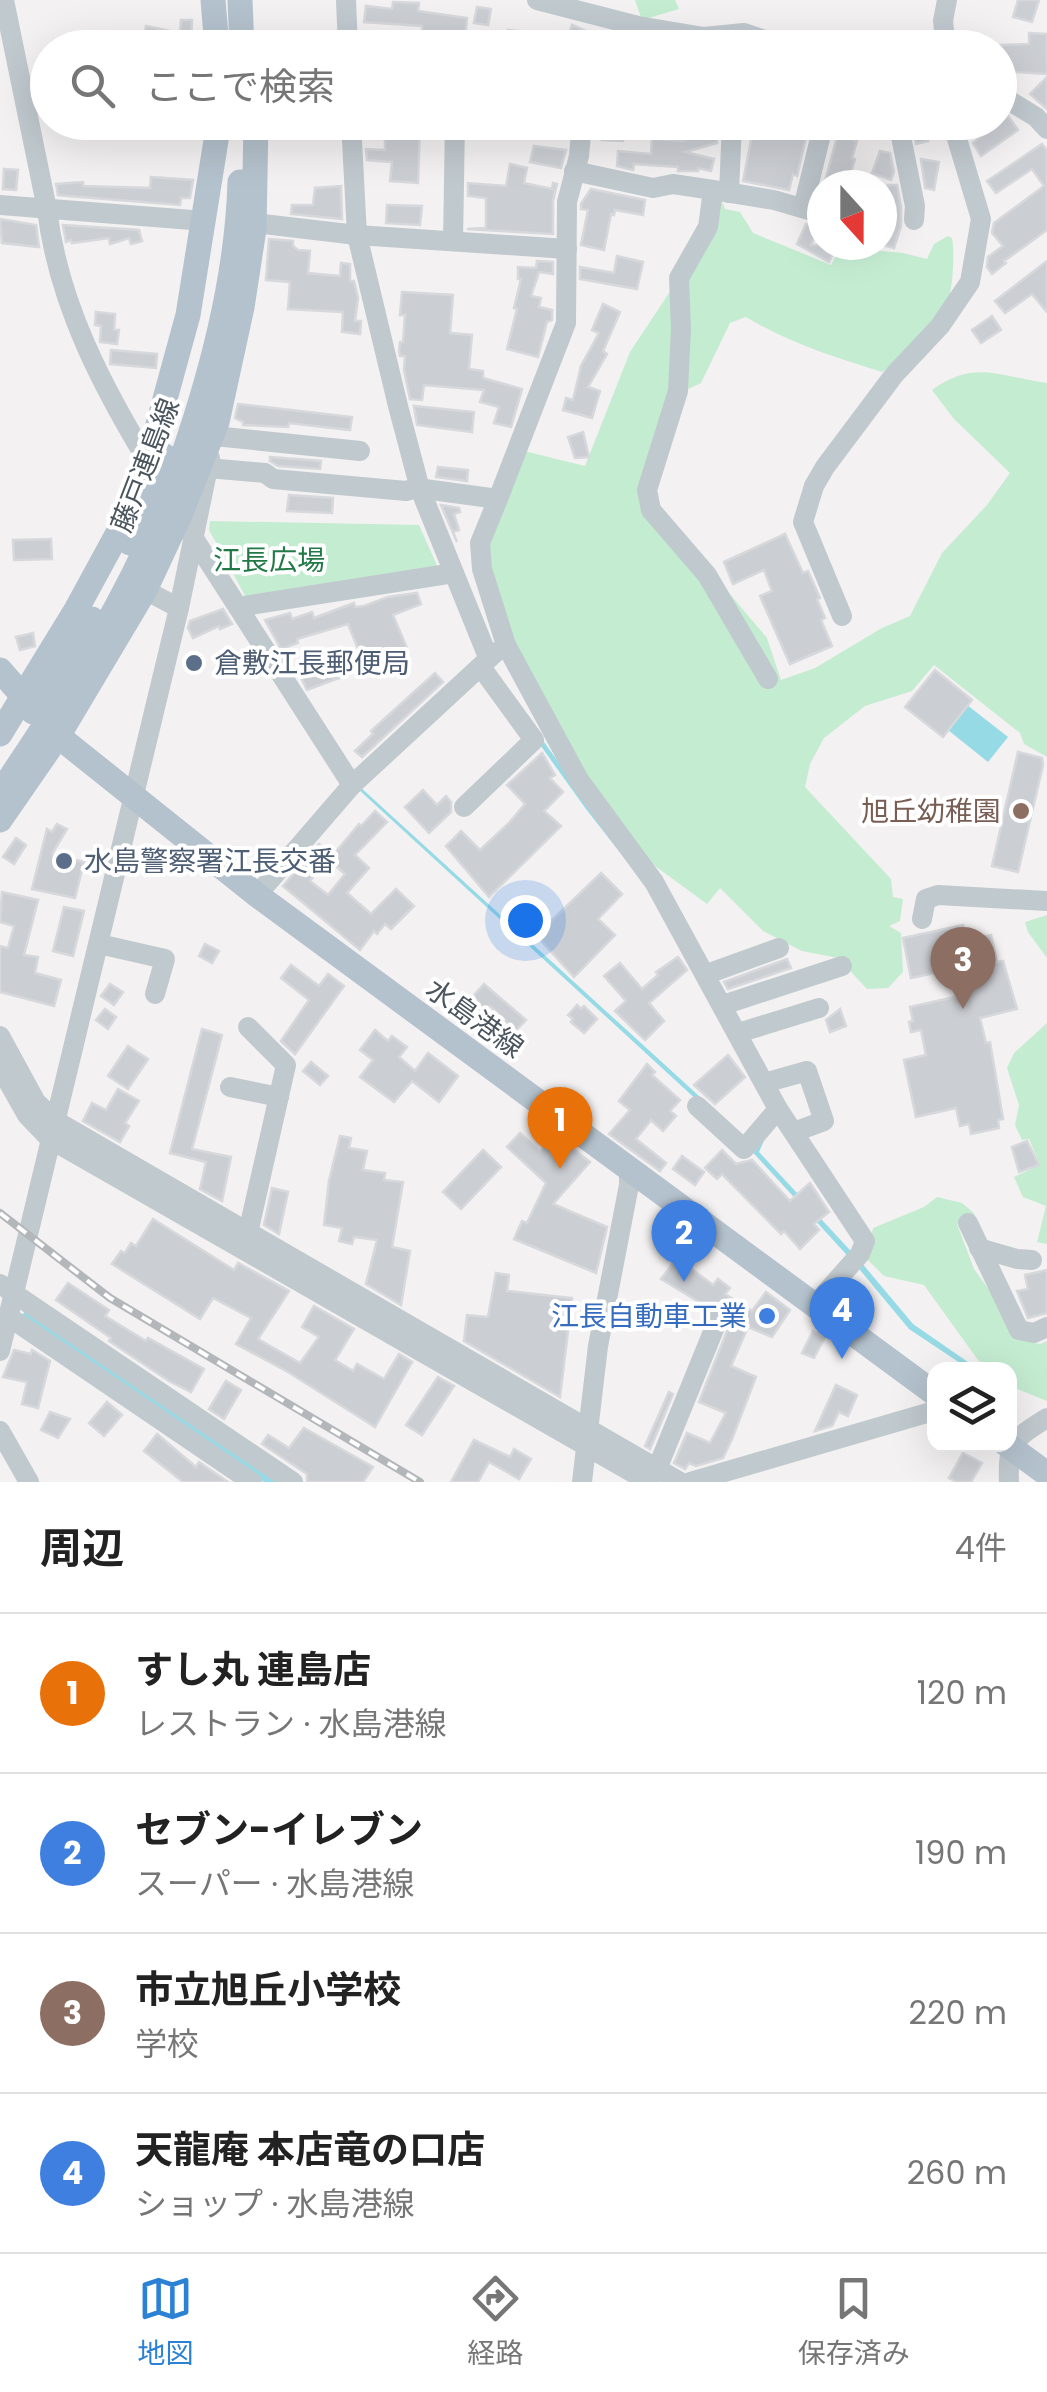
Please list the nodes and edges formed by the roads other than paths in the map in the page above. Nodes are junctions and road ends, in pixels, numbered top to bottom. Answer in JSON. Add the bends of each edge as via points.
{"nodes":[{"id":1,"x":4,"y":0,"type":"edge"},
{"id":2,"x":213,"y":0,"type":"edge"},
{"id":3,"x":240,"y":0,"type":"edge"},
{"id":4,"x":346,"y":0,"type":"edge"},
{"id":5,"x":947,"y":0,"type":"edge"},
{"id":6,"x":549,"y":1,"type":"edge"},
{"id":7,"x":216,"y":30,"type":"edge"},
{"id":8,"x":241,"y":30,"type":"edge"},
{"id":9,"x":347,"y":30,"type":"edge"},
{"id":10,"x":652,"y":30,"type":"edge"},
{"id":11,"x":944,"y":30,"type":"edge"},
{"id":12,"x":1017,"y":106,"type":"edge"},
{"id":13,"x":30,"y":119,"type":"edge"},
{"id":14,"x":1047,"y":128,"type":"edge"},
{"id":15,"x":35,"y":140,"type":"edge"},
{"id":16,"x":218,"y":140,"type":"edge"},
{"id":17,"x":221,"y":140,"type":"edge"},
{"id":18,"x":242,"y":140,"type":"edge"},
{"id":19,"x":256,"y":140,"type":"edge"},
{"id":20,"x":352,"y":140,"type":"edge"},
{"id":21,"x":455,"y":140,"type":"edge"},
{"id":22,"x":582,"y":140,"type":"edge"},
{"id":23,"x":729,"y":140,"type":"edge"},
{"id":24,"x":819,"y":140,"type":"edge"},
{"id":25,"x":902,"y":140,"type":"edge"},
{"id":26,"x":957,"y":140,"type":"edge"},
{"id":27,"x":816,"y":170,"type":"edge"},
{"id":28,"x":574,"y":171,"type":"junction"},
{"id":29,"x":721,"y":191,"type":"junction"},
{"id":30,"x":0,"y":205,"type":"edge"},
{"id":31,"x":50,"y":210,"type":"junction"},
{"id":32,"x":807,"y":210,"type":"edge"},
{"id":33,"x":914,"y":220,"type":"dead end"},
{"id":34,"x":205,"y":221,"type":"junction"},
{"id":35,"x":254,"y":224,"type":"junction"},
{"id":36,"x":357,"y":235,"type":"junction"},
{"id":37,"x":453,"y":241,"type":"junction"},
{"id":38,"x":567,"y":250,"type":"junction"},
{"id":39,"x":215,"y":429,"type":"junction"},
{"id":40,"x":360,"y":452,"type":"dead end"},
{"id":41,"x":163,"y":463,"type":"junction"},
{"id":42,"x":208,"y":468,"type":"junction"},
{"id":43,"x":416,"y":489,"type":"junction"},
{"id":44,"x":498,"y":499,"type":"junction"},
{"id":45,"x":180,"y":515,"type":"junction"},
{"id":46,"x":193,"y":538,"type":"junction"},
{"id":47,"x":451,"y":574,"type":"junction"},
{"id":48,"x":145,"y":590,"type":"junction"},
{"id":49,"x":241,"y":607,"type":"junction"},
{"id":50,"x":179,"y":608,"type":"junction"},
{"id":51,"x":842,"y":616,"type":"dead end"},
{"id":52,"x":506,"y":645,"type":"junction"},
{"id":53,"x":485,"y":662,"type":"junction"},
{"id":54,"x":0,"y":670,"type":"edge"},
{"id":55,"x":768,"y":680,"type":"dead end"},
{"id":56,"x":20,"y":694,"type":"junction"},
{"id":57,"x":0,"y":712,"type":"edge"},
{"id":58,"x":0,"y":734,"type":"edge"},
{"id":59,"x":58,"y":736,"type":"junction"},
{"id":60,"x":0,"y":762,"type":"edge"},
{"id":61,"x":354,"y":784,"type":"junction"},
{"id":62,"x":0,"y":793,"type":"edge"},
{"id":63,"x":134,"y":798,"type":"junction"},
{"id":64,"x":464,"y":806,"type":"dead end"},
{"id":65,"x":0,"y":820,"type":"edge"},
{"id":66,"x":0,"y":837,"type":"edge"},
{"id":67,"x":256,"y":895,"type":"junction"},
{"id":68,"x":1047,"y":902,"type":"edge"},
{"id":69,"x":922,"y":918,"type":"dead end"},
{"id":70,"x":99,"y":944,"type":"junction"},
{"id":71,"x":780,"y":948,"type":"dead end"},
{"id":72,"x":842,"y":966,"type":"dead end"},
{"id":73,"x":706,"y":974,"type":"junction"},
{"id":74,"x":155,"y":994,"type":"dead end"},
{"id":75,"x":723,"y":1006,"type":"junction"},
{"id":76,"x":819,"y":1008,"type":"dead end"},
{"id":77,"x":248,"y":1027,"type":"dead end"},
{"id":78,"x":738,"y":1033,"type":"junction"},
{"id":79,"x":0,"y":1036,"type":"edge"},
{"id":80,"x":0,"y":1067,"type":"edge"},
{"id":81,"x":764,"y":1083,"type":"junction"},
{"id":82,"x":230,"y":1087,"type":"dead end"},
{"id":83,"x":279,"y":1097,"type":"junction"},
{"id":84,"x":696,"y":1106,"type":"dead end"},
{"id":85,"x":773,"y":1115,"type":"junction"},
{"id":86,"x":53,"y":1130,"type":"junction"},
{"id":87,"x":794,"y":1132,"type":"junction"},
{"id":88,"x":629,"y":1168,"type":"junction"},
{"id":89,"x":968,"y":1223,"type":"dead end"},
{"id":90,"x":248,"y":1232,"type":"junction"},
{"id":91,"x":979,"y":1248,"type":"junction"},
{"id":92,"x":1032,"y":1260,"type":"dead end"},
{"id":93,"x":9,"y":1301,"type":"edge"},
{"id":94,"x":815,"y":1305,"type":"junction"},
{"id":95,"x":719,"y":1317,"type":"dead end"},
{"id":96,"x":1047,"y":1327,"type":"edge"},
{"id":97,"x":0,"y":1352,"type":"edge"},
{"id":98,"x":927,"y":1388,"type":"edge"},
{"id":99,"x":927,"y":1414,"type":"edge"},
{"id":100,"x":1047,"y":1418,"type":"edge"},
{"id":101,"x":889,"y":1428,"type":"junction"},
{"id":102,"x":0,"y":1431,"type":"edge"},
{"id":103,"x":1017,"y":1438,"type":"edge"},
{"id":104,"x":587,"y":1439,"type":"junction"},
{"id":105,"x":1008,"y":1452,"type":"edge"},
{"id":106,"x":1016,"y":1452,"type":"edge"},
{"id":107,"x":220,"y":1473,"type":"edge"},
{"id":108,"x":1047,"y":1474,"type":"edge"},
{"id":109,"x":653,"y":1476,"type":"edge"},
{"id":110,"x":29,"y":1482,"type":"edge"},
{"id":111,"x":252,"y":1482,"type":"edge"},
{"id":112,"x":293,"y":1482,"type":"edge"},
{"id":113,"x":582,"y":1482,"type":"edge"},
{"id":114,"x":680,"y":1482,"type":"edge"},
{"id":115,"x":690,"y":1482,"type":"edge"},
{"id":116,"x":734,"y":1482,"type":"edge"},
{"id":117,"x":1009,"y":1482,"type":"edge"}],
"edges":[{"from":1,"to":13,"type":"street"},
{"from":2,"to":7,"type":"main road"},
{"from":3,"to":8,"type":"main road"},
{"from":4,"to":9,"type":"street"},
{"from":5,"to":11,"type":"street"},
{"from":6,"to":10,"type":"street"},
{"from":12,"to":14,"type":"street"},
{"from":15,"to":31,"type":"street"},
{"from":16,"to":34,"type":"main road"},
{"from":17,"to":41,"type":"main road","name":"藤戸連島線","via":[[214,258]]},
{"from":18,"to":41,"type":"main road","name":"藤戸連島線","via":[[221,325],[205,391]]},
{"from":19,"to":35,"type":"main road"},
{"from":20,"to":36,"type":"street"},
{"from":21,"to":37,"type":"street"},
{"from":22,"to":28,"type":"street"},
{"from":23,"to":29,"type":"street"},
{"from":24,"to":27,"type":"street"},
{"from":25,"to":33,"type":"street"},
{"from":26,"to":51,"type":"street","via":[[981,219],[970,282],[825,467],[804,510]]},
{"from":28,"to":29,"type":"street","via":[[653,188]]},
{"from":28,"to":38,"type":"street"},
{"from":29,"to":32,"type":"street"},
{"from":29,"to":55,"type":"street","via":[[679,278],[678,391],[647,490],[650,510],[707,575]]},
{"from":30,"to":31,"type":"street"},
{"from":31,"to":34,"type":"street"},
{"from":31,"to":41,"type":"street","via":[[64,288],[106,390]]},
{"from":34,"to":41,"type":"main road"},
{"from":35,"to":36,"type":"street"},
{"from":35,"to":39,"type":"main road"},
{"from":36,"to":37,"type":"street"},
{"from":36,"to":43,"type":"street"},
{"from":37,"to":38,"type":"street"},
{"from":38,"to":44,"type":"street","via":[[566,323]]},
{"from":39,"to":40,"type":"street"},
{"from":39,"to":42,"type":"street"},
{"from":39,"to":45,"type":"main road"},
{"from":41,"to":45,"type":"street"},
{"from":41,"to":56,"type":"main road"},
{"from":41,"to":60,"type":"main road","name":"藤戸連島線","bridge":true,"via":[[105,595]]},
{"from":41,"to":62,"type":"main road","name":"藤戸連島線","bridge":true,"via":[[136,570]]},
{"from":42,"to":43,"type":"street"},
{"from":42,"to":46,"type":"street"},
{"from":43,"to":44,"type":"street"},
{"from":43,"to":47,"type":"street"},
{"from":44,"to":52,"type":"street","via":[[480,543]]},
{"from":45,"to":46,"type":"street"},
{"from":45,"to":48,"type":"main road"},
{"from":46,"to":49,"type":"street"},
{"from":46,"to":50,"type":"street"},
{"from":47,"to":49,"type":"street"},
{"from":47,"to":53,"type":"street"},
{"from":48,"to":50,"type":"street"},
{"from":48,"to":59,"type":"main road"},
{"from":49,"to":61,"type":"street"},
{"from":50,"to":63,"type":"street"},
{"from":52,"to":53,"type":"street"},
{"from":52,"to":73,"type":"street","via":[[579,780],[654,882]]},
{"from":53,"to":61,"type":"street"},
{"from":53,"to":64,"type":"street","via":[[534,740]]},
{"from":54,"to":56,"type":"main road","name":"水島港線"},
{"from":56,"to":57,"type":"street"},
{"from":56,"to":58,"type":"main road"},
{"from":56,"to":59,"type":"main road","name":"水島港線"},
{"from":59,"to":63,"type":"main road","name":"水島港線"},
{"from":59,"to":65,"type":"main road"},
{"from":59,"to":66,"type":"street"},
{"from":61,"to":67,"type":"street"},
{"from":63,"to":67,"type":"main road","name":"水島港線"},
{"from":63,"to":70,"type":"street"},
{"from":67,"to":88,"type":"main road","name":"水島港線"},
{"from":68,"to":69,"type":"street","via":[[938,895],[926,899]]},
{"from":70,"to":74,"type":"street","via":[[165,959]]},
{"from":70,"to":86,"type":"street"},
{"from":71,"to":73,"type":"street"},
{"from":72,"to":75,"type":"street"},
{"from":73,"to":75,"type":"street"},
{"from":75,"to":78,"type":"street"},
{"from":76,"to":78,"type":"street"},
{"from":77,"to":83,"type":"street","via":[[286,1064]]},
{"from":78,"to":81,"type":"street"},
{"from":79,"to":86,"type":"street"},
{"from":80,"to":86,"type":"street","via":[[26,1115]]},
{"from":81,"to":85,"type":"street"},
{"from":81,"to":87,"type":"street","via":[[807,1071],[824,1121]]},
{"from":82,"to":83,"type":"street"},
{"from":83,"to":90,"type":"street"},
{"from":84,"to":85,"type":"street","via":[[744,1150]]},
{"from":85,"to":87,"type":"street"},
{"from":86,"to":90,"type":"street"},
{"from":86,"to":93,"type":"street"},
{"from":86,"to":104,"type":"street"},
{"from":87,"to":94,"type":"street","via":[[865,1241]]},
{"from":88,"to":94,"type":"main road","name":"水島港線"},
{"from":88,"to":104,"type":"street"},
{"from":89,"to":91,"type":"street"},
{"from":90,"to":104,"type":"street"},
{"from":91,"to":92,"type":"street"},
{"from":91,"to":96,"type":"street","via":[[1019,1330]]},
{"from":93,"to":97,"type":"street"},
{"from":93,"to":107,"type":"street"},
{"from":93,"to":112,"type":"street"},
{"from":94,"to":98,"type":"main road","name":"水島港線"},
{"from":95,"to":109,"type":"street"},
{"from":99,"to":101,"type":"street"},
{"from":100,"to":103,"type":"street"},
{"from":101,"to":115,"type":"street"},
{"from":101,"to":116,"type":"street","via":[[892,1437]]},
{"from":102,"to":110,"type":"street"},
{"from":104,"to":109,"type":"street"},
{"from":104,"to":113,"type":"street"},
{"from":105,"to":117,"type":"street"},
{"from":106,"to":108,"type":"main road"},
{"from":107,"to":111,"type":"street"},
{"from":109,"to":114,"type":"street"}]}
